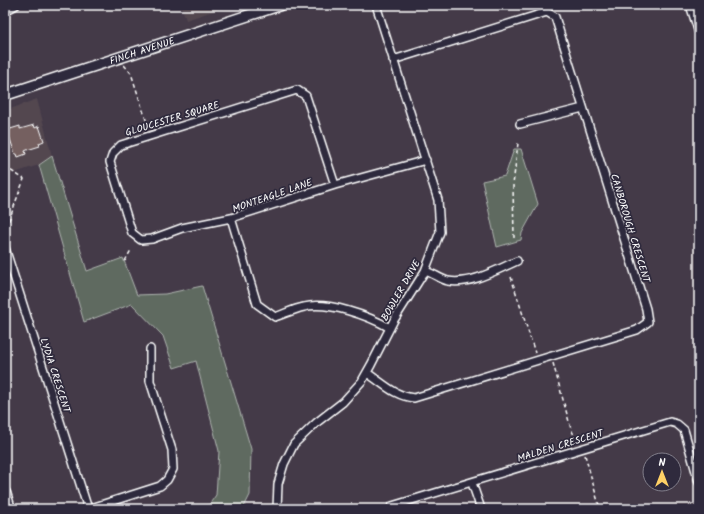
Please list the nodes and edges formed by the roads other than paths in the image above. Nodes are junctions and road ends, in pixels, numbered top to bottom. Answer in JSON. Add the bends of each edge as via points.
{"nodes":[{"id":1,"x":16,"y":5,"type":"edge"},
{"id":2,"x":280,"y":5,"type":"edge"},
{"id":3,"x":376,"y":5,"type":"edge"},
{"id":4,"x":690,"y":5,"type":"edge"},
{"id":5,"x":5,"y":11,"type":"edge"},
{"id":6,"x":699,"y":33,"type":"edge"},
{"id":7,"x":394,"y":60,"type":"junction"},
{"id":8,"x":5,"y":95,"type":"edge"},
{"id":9,"x":583,"y":108,"type":"junction"},
{"id":10,"x":520,"y":124,"type":"dead end"},
{"id":11,"x":426,"y":160,"type":"junction"},
{"id":12,"x":335,"y":185,"type":"junction"},
{"id":13,"x":231,"y":218,"type":"junction"},
{"id":14,"x":5,"y":248,"type":"edge"},
{"id":15,"x":517,"y":261,"type":"dead end"},
{"id":16,"x":425,"y":271,"type":"junction"},
{"id":17,"x":390,"y":328,"type":"junction"},
{"id":18,"x":150,"y":348,"type":"dead end"},
{"id":19,"x":367,"y":373,"type":"junction"},
{"id":20,"x":699,"y":482,"type":"edge"},
{"id":21,"x":472,"y":483,"type":"junction"},
{"id":22,"x":5,"y":493,"type":"edge"},
{"id":23,"x":10,"y":509,"type":"edge"},
{"id":24,"x":88,"y":509,"type":"edge"},
{"id":25,"x":277,"y":509,"type":"edge"},
{"id":26,"x":390,"y":509,"type":"edge"},
{"id":27,"x":481,"y":509,"type":"edge"}],
"edges":[{"from":1,"to":5,"type":"street"},
{"from":2,"to":8,"type":"main road","name":"FINCH AVENUE"},
{"from":3,"to":7,"type":"street","name":"BOWLER DRIVE"},
{"from":4,"to":6,"type":"street"},
{"from":7,"to":9,"type":"street","name":"CANBOROUGH CRESCENT","via":[[547,12],[555,17],[560,30]]},
{"from":7,"to":11,"type":"street","name":"BOWLER DRIVE"},
{"from":9,"to":10,"type":"street"},
{"from":9,"to":19,"type":"street","name":"CANBOROUGH CRESCENT","via":[[648,322],[637,330],[414,398],[403,397]]},
{"from":11,"to":12,"type":"street","name":"MONTEAGLE LANE"},
{"from":11,"to":16,"type":"street","name":"BOWLER DRIVE","via":[[438,200],[440,232]]},
{"from":12,"to":13,"type":"street","name":"MONTEAGLE LANE"},
{"from":12,"to":13,"type":"street","name":"GLOUCESTER SQUARE","via":[[306,96],[297,90],[121,145],[113,153],[110,162],[132,233],[141,240]]},
{"from":13,"to":17,"type":"street","name":"MONTEAGLE LANE","via":[[257,304],[275,317],[305,306],[329,307],[356,314]]},
{"from":14,"to":24,"type":"street","name":"LYDIA CRESCENT"},
{"from":15,"to":16,"type":"street","via":[[460,282],[446,280]]},
{"from":16,"to":17,"type":"street","name":"BOWLER DRIVE"},
{"from":17,"to":19,"type":"street","name":"BOWLER DRIVE"},
{"from":18,"to":24,"type":"street","via":[[150,381],[172,450],[173,469],[160,486]]},
{"from":19,"to":25,"type":"street","name":"BOWLER DRIVE","via":[[343,402],[294,444],[278,484]]},
{"from":20,"to":21,"type":"street","name":"MALDEN CRESCENT","via":[[684,430],[678,424],[670,422]]},
{"from":21,"to":26,"type":"street","name":"MALDEN CRESCENT","via":[[392,506]]},
{"from":21,"to":27,"type":"street"},
{"from":22,"to":23,"type":"main road"}]}
